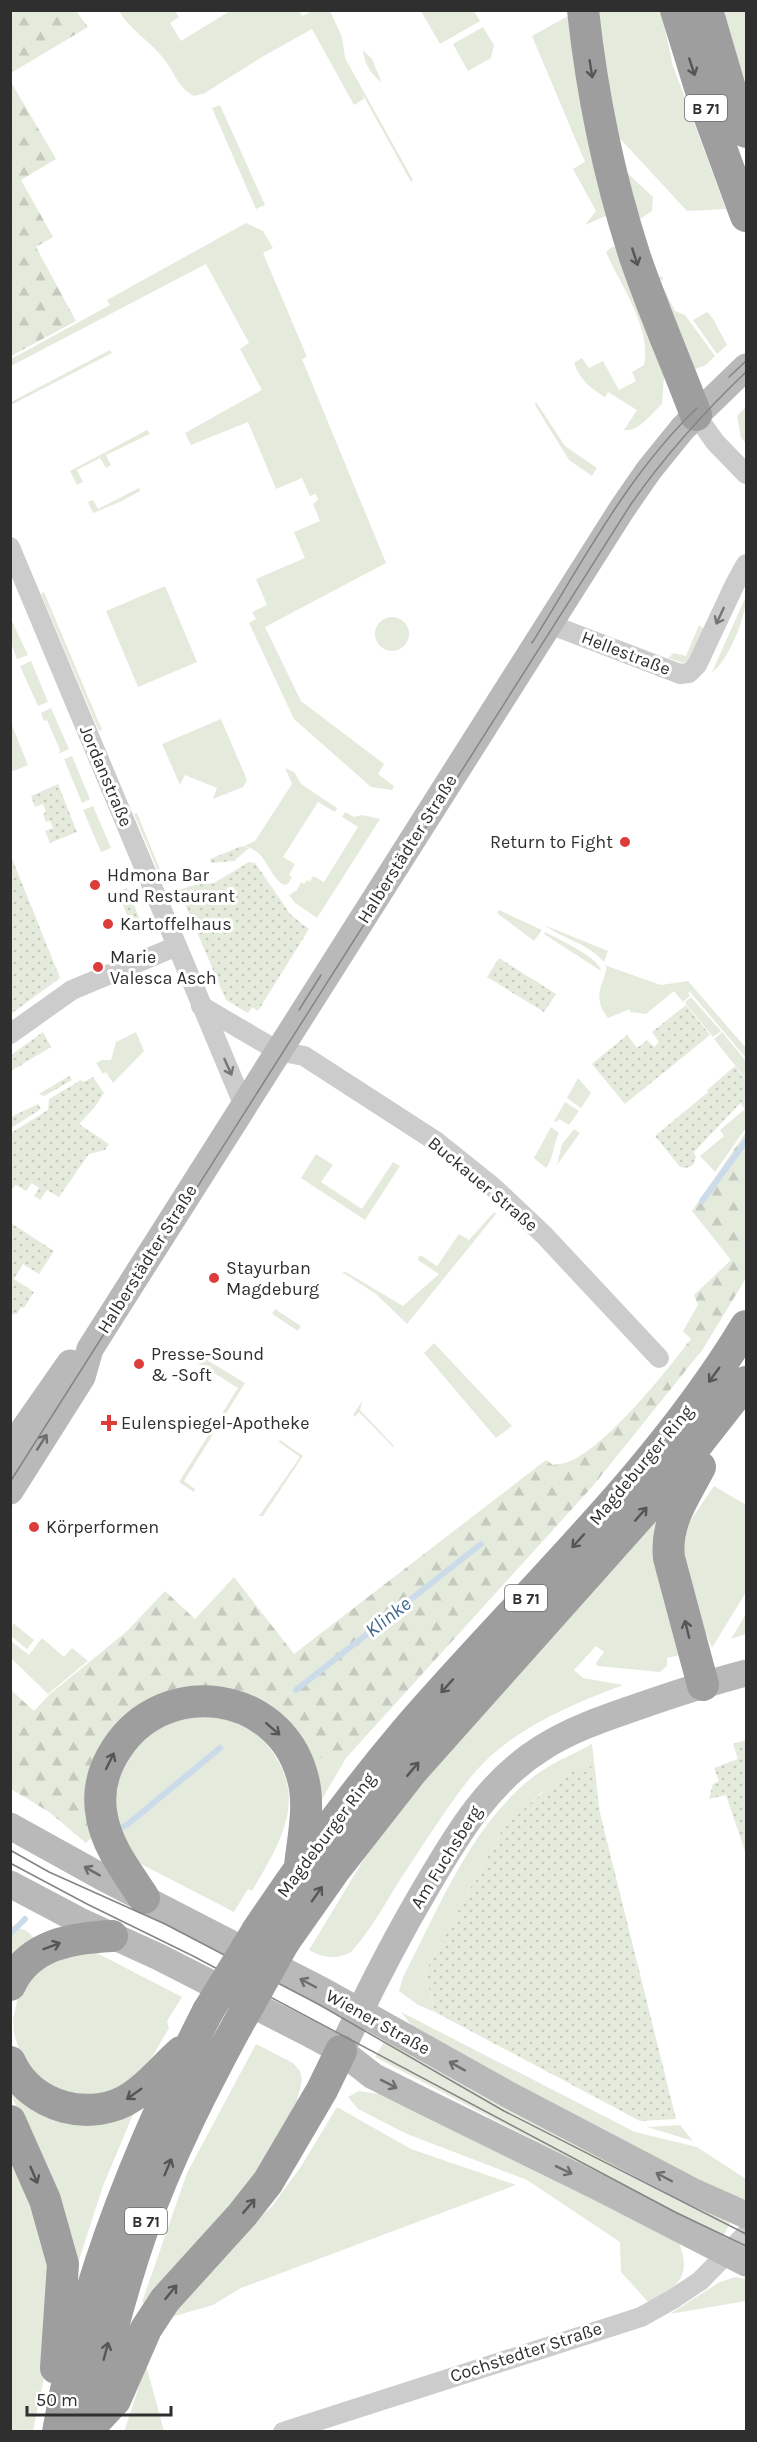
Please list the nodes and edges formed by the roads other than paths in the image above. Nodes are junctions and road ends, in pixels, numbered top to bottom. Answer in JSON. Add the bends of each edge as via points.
{"nodes":[{"id":1,"x":584,"y":10,"type":"edge"},
{"id":2,"x":676,"y":10,"type":"edge"},
{"id":3,"x":707,"y":10,"type":"edge"},
{"id":4,"x":747,"y":132,"type":"edge"},
{"id":5,"x":744,"y":210,"type":"edge"},
{"id":6,"x":747,"y":367,"type":"edge"},
{"id":7,"x":696,"y":415,"type":"junction"},
{"id":8,"x":747,"y":474,"type":"edge"},
{"id":9,"x":10,"y":547,"type":"edge"},
{"id":10,"x":747,"y":564,"type":"edge"},
{"id":11,"x":19,"y":589,"type":"edge"},
{"id":12,"x":549,"y":624,"type":"junction"},
{"id":13,"x":177,"y":946,"type":"junction"},
{"id":14,"x":201,"y":1006,"type":"junction"},
{"id":15,"x":10,"y":1034,"type":"edge"},
{"id":16,"x":278,"y":1051,"type":"junction"},
{"id":17,"x":244,"y":1106,"type":"junction"},
{"id":18,"x":747,"y":1326,"type":"edge"},
{"id":19,"x":90,"y":1349,"type":"junction"},
{"id":20,"x":658,"y":1358,"type":"dead end"},
{"id":21,"x":745,"y":1384,"type":"edge"},
{"id":22,"x":10,"y":1449,"type":"edge"},
{"id":23,"x":10,"y":1491,"type":"edge"},
{"id":24,"x":747,"y":1672,"type":"edge"},
{"id":25,"x":703,"y":1685,"type":"junction"},
{"id":26,"x":10,"y":1826,"type":"edge"},
{"id":27,"x":300,"y":1867,"type":"junction"},
{"id":28,"x":10,"y":1884,"type":"edge"},
{"id":29,"x":144,"y":1898,"type":"junction"},
{"id":30,"x":112,"y":1936,"type":"junction"},
{"id":31,"x":270,"y":1937,"type":"junction"},
{"id":32,"x":10,"y":1984,"type":"edge"},
{"id":33,"x":359,"y":2011,"type":"junction"},
{"id":34,"x":193,"y":2042,"type":"junction"},
{"id":35,"x":341,"y":2051,"type":"junction"},
{"id":36,"x":10,"y":2062,"type":"edge"},
{"id":37,"x":10,"y":2121,"type":"edge"},
{"id":38,"x":747,"y":2215,"type":"edge"},
{"id":39,"x":747,"y":2234,"type":"edge"},
{"id":40,"x":737,"y":2258,"type":"edge"},
{"id":41,"x":88,"y":2430,"type":"edge"},
{"id":42,"x":52,"y":2432,"type":"edge"},
{"id":43,"x":58,"y":2432,"type":"edge"},
{"id":44,"x":283,"y":2432,"type":"edge"}],
"edges":[{"from":1,"to":7,"type":"highway","one_way":true,"via":[[595,96],[625,222]]},
{"from":2,"to":5,"type":"highway","number":"B 71","one_way":true},
{"from":3,"to":4,"type":"highway","number":"B 71"},
{"from":6,"to":7,"type":"main road","name":"Halberstädter Straße"},
{"from":7,"to":8,"type":"street","via":[[715,442]]},
{"from":7,"to":12,"type":"main road","name":"Halberstädter Straße","via":[[649,470]]},
{"from":9,"to":11,"type":"street","name":"Jordanstraße"},
{"from":10,"to":12,"type":"street","name":"Hellestraße","one_way":true,"via":[[697,666],[689,673],[680,674]]},
{"from":11,"to":13,"type":"street","name":"Jordanstraße"},
{"from":12,"to":16,"type":"main road","name":"Halberstädter Straße"},
{"from":13,"to":14,"type":"street","name":"Jordanstraße"},
{"from":13,"to":15,"type":"street","via":[[72,990]]},
{"from":14,"to":16,"type":"street"},
{"from":14,"to":17,"type":"street","name":"Jordanstraße","one_way":true},
{"from":16,"to":17,"type":"main road","name":"Halberstädter Straße"},
{"from":16,"to":20,"type":"street","name":"Buckauer Straße","via":[[304,1056],[446,1149],[492,1186],[544,1235]]},
{"from":17,"to":19,"type":"main road","name":"Halberstädter Straße"},
{"from":18,"to":27,"type":"highway","name":"Magdeburger Ring","number":"B 71","one_way":true,"via":[[637,1476],[406,1731]]},
{"from":19,"to":22,"type":"main road","name":"Halberstädter Straße","via":[[69,1364]]},
{"from":23,"to":19,"type":"main road","name":"Halberstädter Straße","one_way":true,"via":[[82,1377]]},
{"from":25,"to":21,"type":"highway","one_way":true,"via":[[669,1558],[669,1529]]},
{"from":31,"to":21,"type":"highway","name":"Magdeburger Ring","number":"B 71","one_way":true,"via":[[334,1871],[413,1770],[651,1503]]},
{"from":24,"to":25,"type":"main road","name":"Am Fuchsberg"},
{"from":25,"to":33,"type":"main road","name":"Am Fuchsberg","via":[[578,1729],[540,1749],[502,1780],[456,1837],[400,1931]]},
{"from":29,"to":26,"type":"main road","name":"Wiener Straße","one_way":true},
{"from":29,"to":27,"type":"highway","one_way":true,"via":[[113,1847],[102,1818],[101,1787],[108,1763],[125,1737],[163,1708],[187,1702],[229,1703],[269,1725],[281,1737],[297,1761],[304,1781],[306,1803]]},
{"from":27,"to":31,"type":"highway","name":"Magdeburger Ring","number":"B 71"},
{"from":28,"to":30,"type":"main road"},
{"from":33,"to":29,"type":"main road","name":"Wiener Straße","one_way":true},
{"from":32,"to":30,"type":"highway","one_way":true,"via":[[27,1961],[42,1950],[84,1937]]},
{"from":30,"to":35,"type":"main road"},
{"from":31,"to":34,"type":"highway","name":"Magdeburger Ring","number":"B 71","bridge":true,"via":[[208,2011]]},
{"from":41,"to":31,"type":"highway","name":"Magdeburger Ring","number":"B 71","one_way":true,"bridge":true,"via":[[105,2354],[143,2228],[204,2087],[237,2026]]},
{"from":33,"to":35,"type":"main road","name":"Am Fuchsberg"},
{"from":38,"to":33,"type":"main road","name":"Wiener Straße","one_way":true,"via":[[692,2192]]},
{"from":34,"to":36,"type":"highway","one_way":true,"via":[[133,2096],[108,2108],[93,2110],[54,2104],[36,2094],[20,2080]]},
{"from":34,"to":43,"type":"highway","name":"Magdeburger Ring","number":"B 71","via":[[145,2147],[108,2242],[74,2354]]},
{"from":35,"to":40,"type":"main road","one_way":true,"via":[[373,2076]]},
{"from":41,"to":35,"type":"highway","one_way":true,"via":[[115,2400],[146,2329],[165,2300],[268,2182]]},
{"from":37,"to":42,"type":"highway","one_way":true,"via":[[45,2200],[63,2264]]},
{"from":39,"to":40,"type":"street","name":"Cochstedter Straße"},
{"from":40,"to":44,"type":"street","name":"Cochstedter Straße","via":[[641,2317]]}]}
